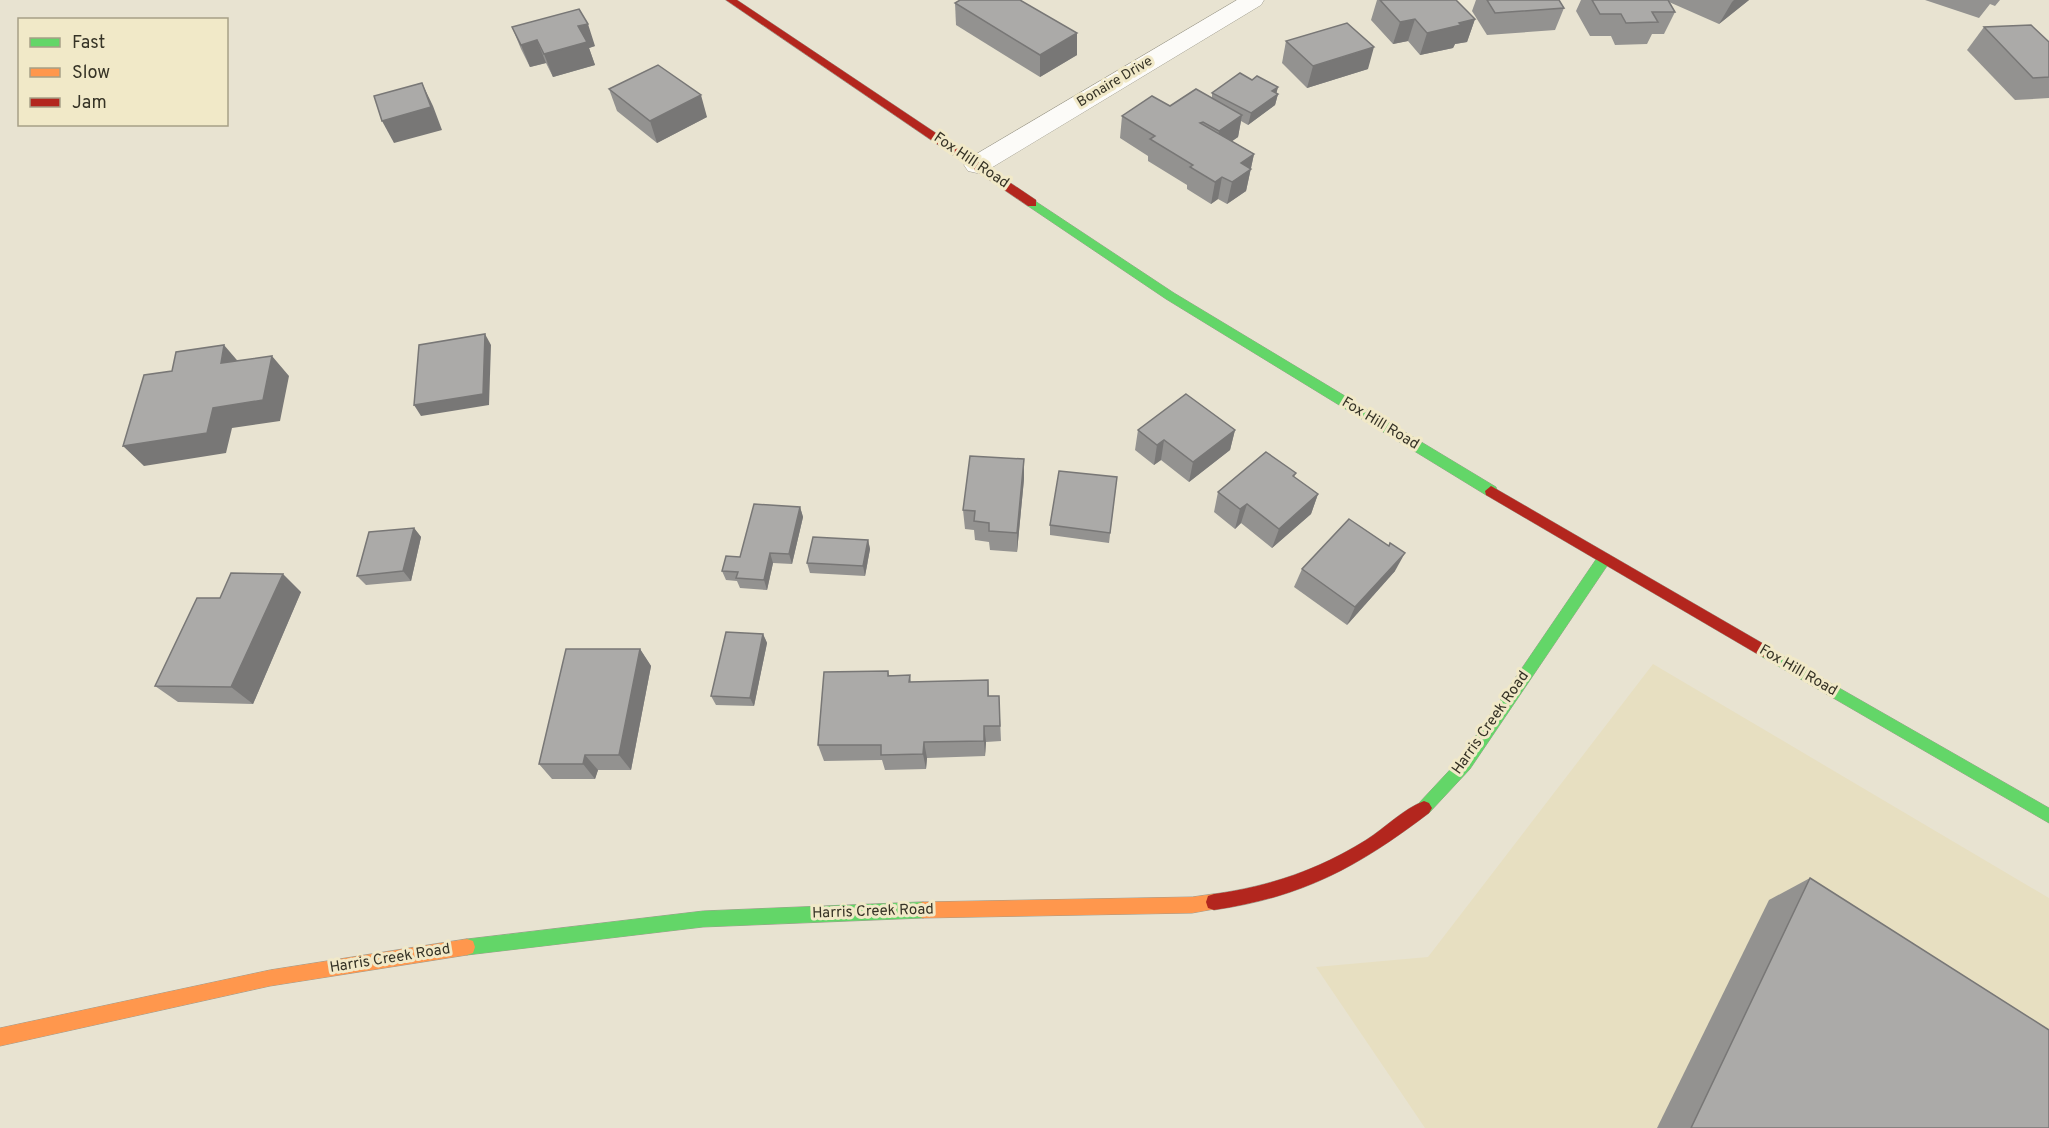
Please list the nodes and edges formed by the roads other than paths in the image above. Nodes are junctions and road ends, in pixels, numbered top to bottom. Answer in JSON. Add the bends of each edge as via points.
{"nodes":[{"id":1,"x":731,"y":0,"type":"edge"},
{"id":2,"x":1253,"y":0,"type":"edge"},
{"id":3,"x":977,"y":165,"type":"junction"},
{"id":4,"x":1604,"y":559,"type":"junction"},
{"id":5,"x":2049,"y":816,"type":"edge"},
{"id":6,"x":0,"y":1037,"type":"edge"}],
"edges":[{"from":1,"to":3,"type":"main road","name":"Fox Hill Road"},
{"from":2,"to":3,"type":"street","name":"Bonaire Drive"},
{"from":3,"to":4,"type":"main road","name":"Fox Hill Road","via":[[1170,296]]},
{"from":4,"to":5,"type":"main road","name":"Fox Hill Road"},
{"from":4,"to":6,"type":"main road","name":"Harris Creek Road","via":[[1465,764],[1426,806],[1339,867],[1295,886],[1243,899],[1192,905],[1000,907],[715,918],[479,945],[270,978]]}]}
